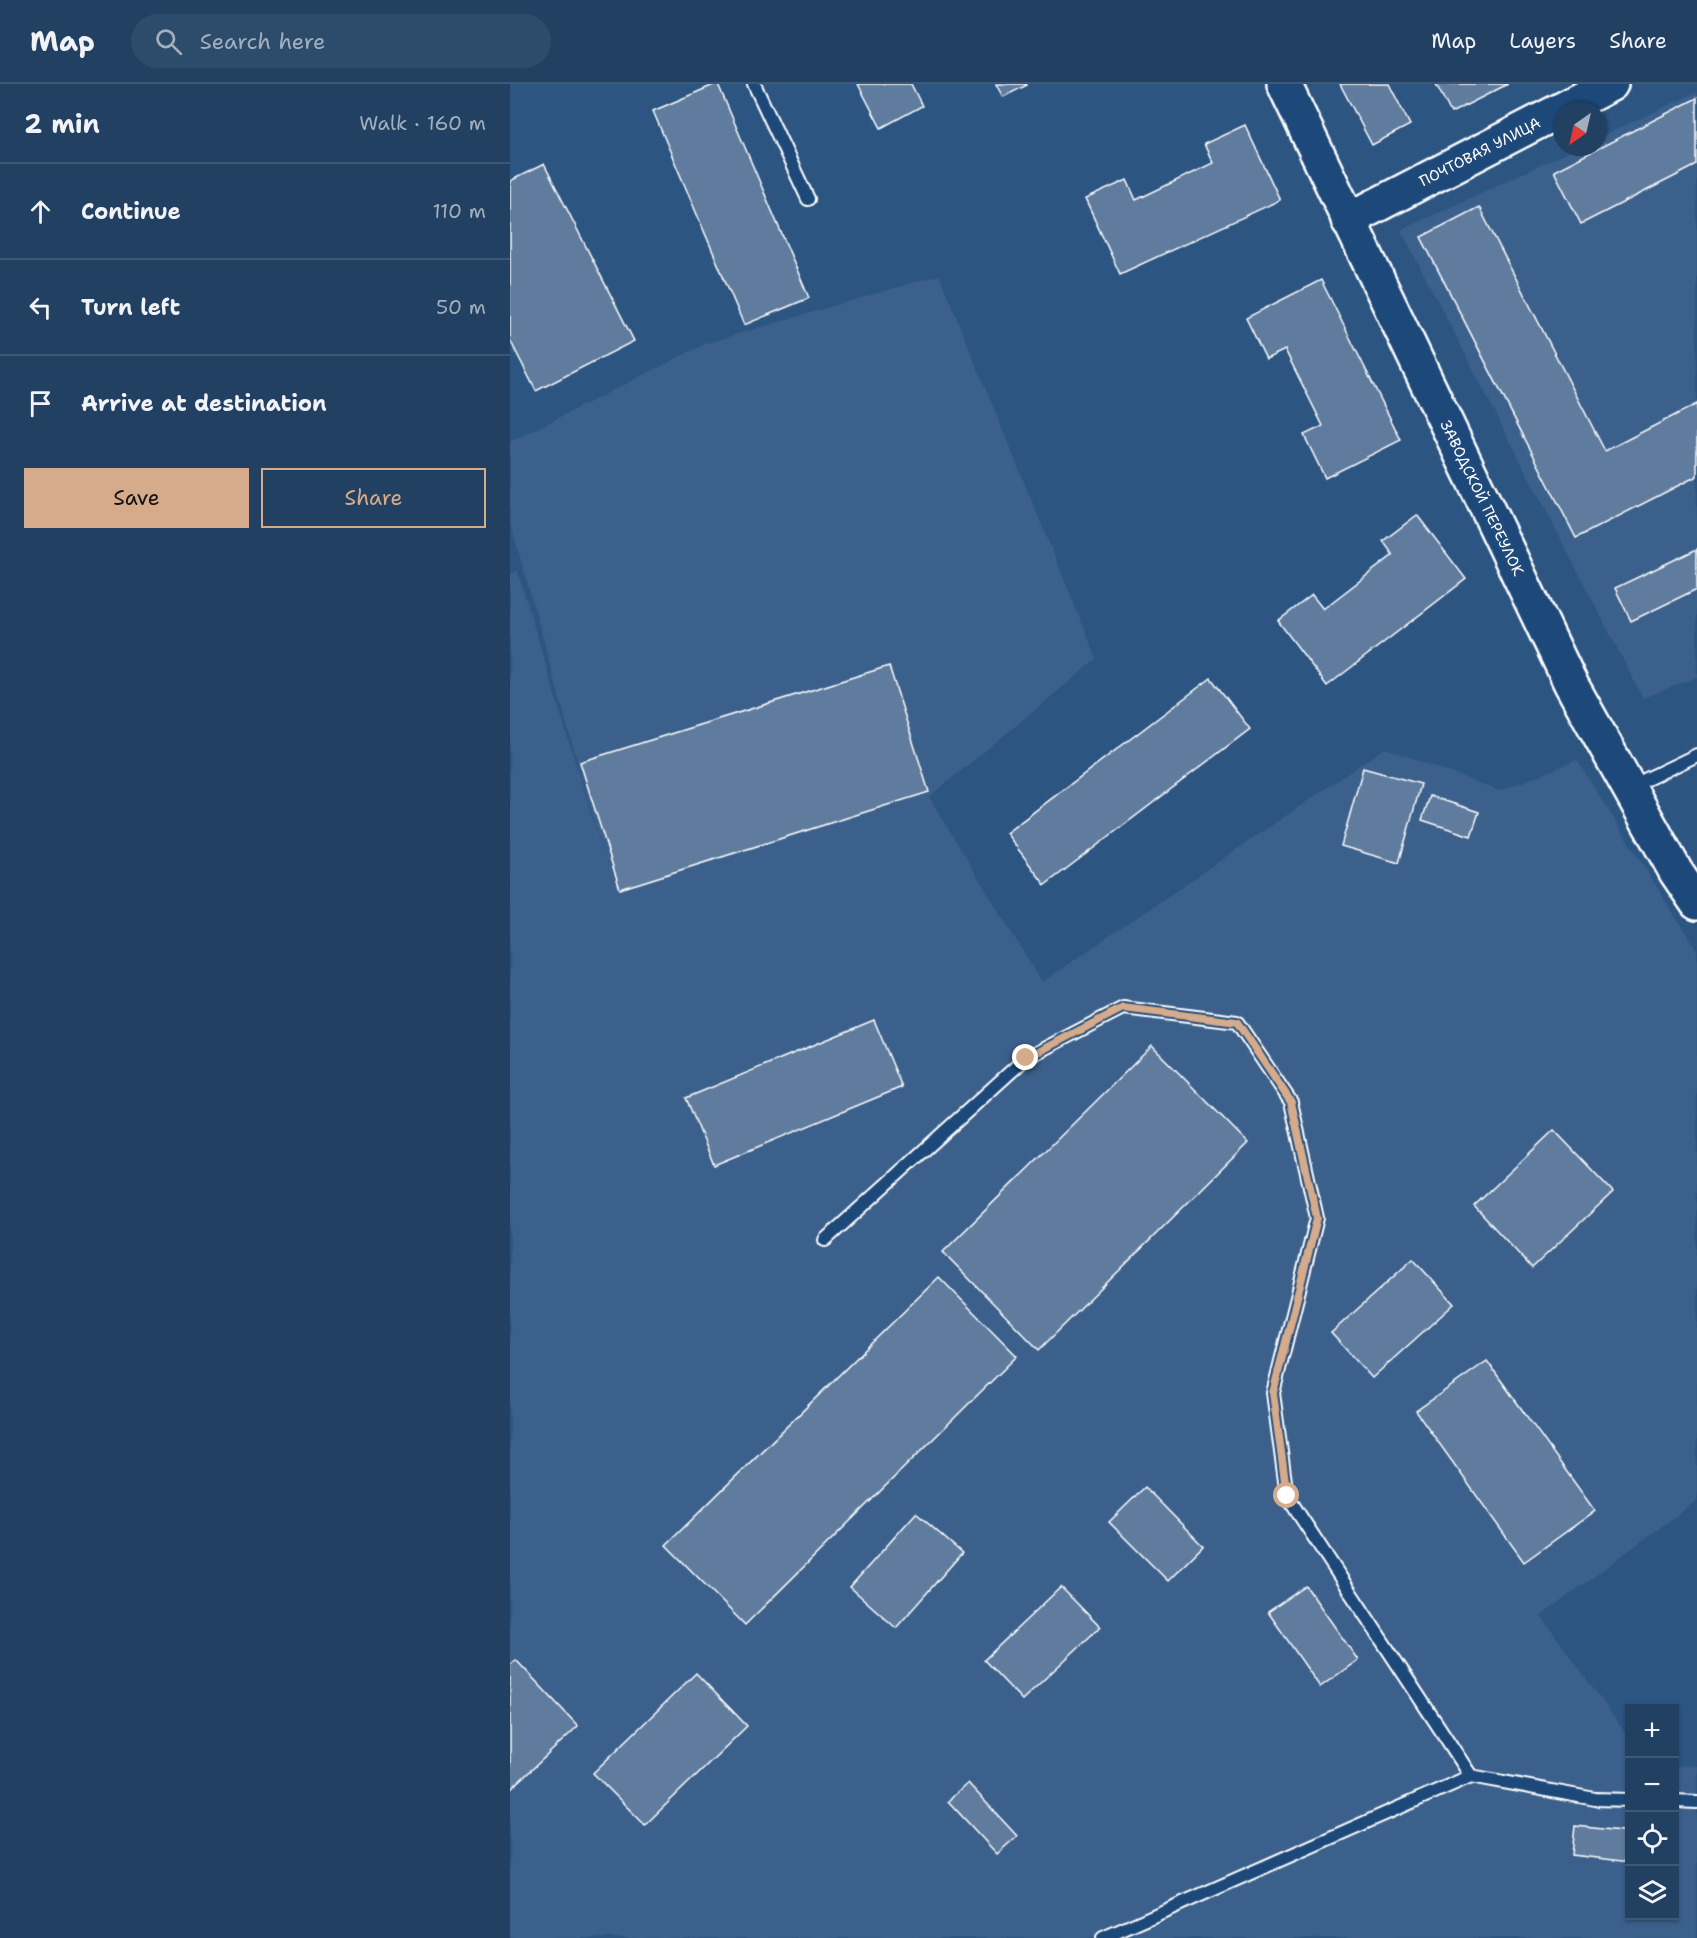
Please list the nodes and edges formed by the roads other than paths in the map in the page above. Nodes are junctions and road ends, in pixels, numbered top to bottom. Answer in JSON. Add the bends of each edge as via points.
{"nodes":[{"id":1,"x":754,"y":84,"type":"edge"},
{"id":2,"x":1284,"y":84,"type":"edge"},
{"id":3,"x":1611,"y":84,"type":"edge"},
{"id":4,"x":808,"y":199,"type":"dead end"},
{"id":5,"x":1348,"y":220,"type":"junction"},
{"id":6,"x":1697,"y":755,"type":"edge"},
{"id":7,"x":1629,"y":788,"type":"junction"},
{"id":8,"x":1697,"y":903,"type":"edge"},
{"id":9,"x":825,"y":1240,"type":"dead end"},
{"id":10,"x":1470,"y":1776,"type":"junction"},
{"id":11,"x":1625,"y":1800,"type":"edge"},
{"id":12,"x":1679,"y":1801,"type":"edge"},
{"id":13,"x":1697,"y":1802,"type":"edge"},
{"id":14,"x":1103,"y":1938,"type":"edge"}],
"edges":[{"from":1,"to":4,"type":"lane"},
{"from":2,"to":5,"type":"street","name":"ЗАВОДСКОЙ ПЕРЕУЛОК"},
{"from":3,"to":5,"type":"street","name":"ПОЧТОВАЯ УЛИЦА"},
{"from":5,"to":7,"type":"street","name":"ЗАВОДСКОЙ ПЕРЕУЛОК","via":[[1571,684]]},
{"from":6,"to":7,"type":"lane"},
{"from":7,"to":8,"type":"street","name":"ЗАВОДСКОЙ ПЕРЕУЛОК"},
{"from":9,"to":10,"type":"lane","via":[[1026,1058],[1123,1008],[1237,1022],[1291,1102],[1317,1218],[1273,1393],[1287,1496]]},
{"from":10,"to":11,"type":"lane","via":[[1595,1799]]},
{"from":10,"to":14,"type":"lane"},
{"from":12,"to":13,"type":"lane"}]}
